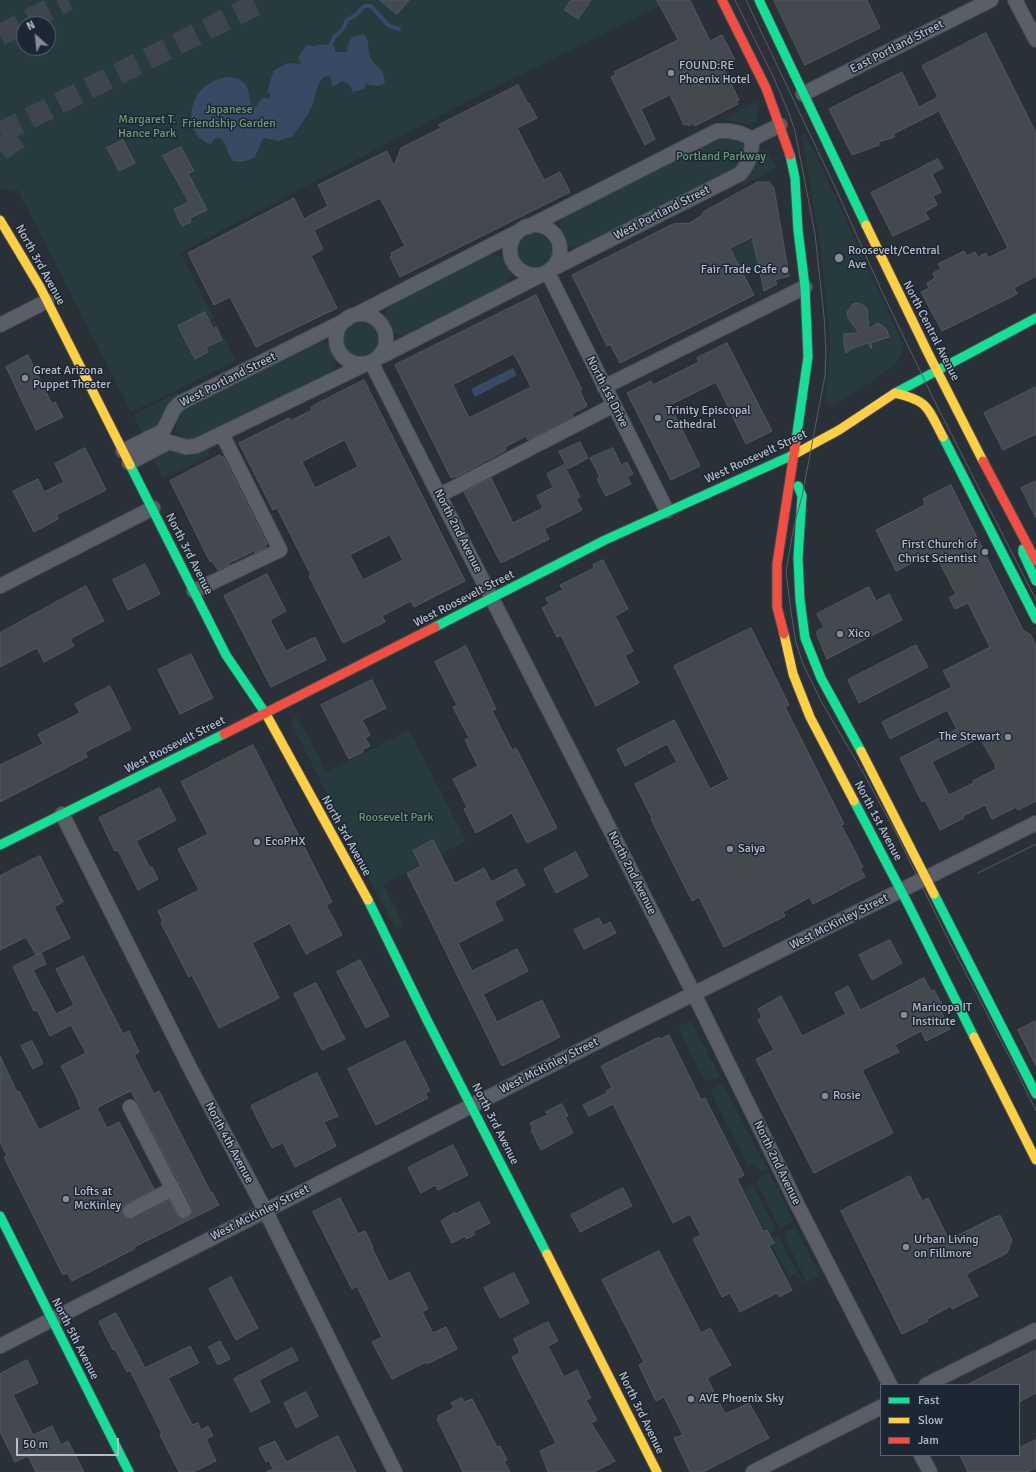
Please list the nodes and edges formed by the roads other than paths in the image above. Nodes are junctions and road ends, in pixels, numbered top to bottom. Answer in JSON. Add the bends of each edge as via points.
{"nodes":[{"id":1,"x":722,"y":0,"type":"edge"},
{"id":2,"x":759,"y":0,"type":"edge"},
{"id":3,"x":991,"y":0,"type":"edge"},
{"id":4,"x":1015,"y":0,"type":"edge"},
{"id":5,"x":1036,"y":40,"type":"edge"},
{"id":6,"x":803,"y":94,"type":"junction"},
{"id":7,"x":780,"y":125,"type":"junction"},
{"id":8,"x":752,"y":139,"type":"junction"},
{"id":9,"x":0,"y":220,"type":"edge"},
{"id":10,"x":524,"y":229,"type":"junction"},
{"id":11,"x":546,"y":272,"type":"junction"},
{"id":12,"x":805,"y":287,"type":"junction"},
{"id":13,"x":47,"y":301,"type":"junction"},
{"id":14,"x":350,"y":318,"type":"junction"},
{"id":15,"x":1036,"y":318,"type":"edge"},
{"id":16,"x":0,"y":325,"type":"edge"},
{"id":17,"x":372,"y":362,"type":"junction"},
{"id":18,"x":937,"y":370,"type":"junction"},
{"id":19,"x":604,"y":387,"type":"junction"},
{"id":20,"x":895,"y":393,"type":"junction"},
{"id":21,"x":614,"y":405,"type":"junction"},
{"id":22,"x":222,"y":434,"type":"junction"},
{"id":23,"x":166,"y":437,"type":"junction"},
{"id":24,"x":793,"y":455,"type":"junction"},
{"id":25,"x":126,"y":457,"type":"junction"},
{"id":26,"x":791,"y":473,"type":"junction"},
{"id":27,"x":440,"y":495,"type":"junction"},
{"id":28,"x":152,"y":508,"type":"junction"},
{"id":29,"x":667,"y":511,"type":"junction"},
{"id":30,"x":1021,"y":533,"type":"junction"},
{"id":31,"x":1036,"y":562,"type":"edge"},
{"id":32,"x":1036,"y":581,"type":"edge"},
{"id":33,"x":0,"y":586,"type":"edge"},
{"id":34,"x":194,"y":591,"type":"junction"},
{"id":35,"x":492,"y":598,"type":"junction"},
{"id":36,"x":1036,"y":619,"type":"edge"},
{"id":37,"x":264,"y":714,"type":"junction"},
{"id":38,"x":62,"y":814,"type":"junction"},
{"id":39,"x":1036,"y":823,"type":"edge"},
{"id":40,"x":0,"y":846,"type":"edge"},
{"id":41,"x":927,"y":878,"type":"junction"},
{"id":42,"x":901,"y":891,"type":"junction"},
{"id":43,"x":694,"y":994,"type":"junction"},
{"id":44,"x":1036,"y":1094,"type":"edge"},
{"id":45,"x":472,"y":1106,"type":"junction"},
{"id":46,"x":130,"y":1107,"type":"dead end"},
{"id":47,"x":1036,"y":1160,"type":"edge"},
{"id":48,"x":172,"y":1189,"type":"junction"},
{"id":49,"x":265,"y":1210,"type":"junction"},
{"id":50,"x":130,"y":1211,"type":"dead end"},
{"id":51,"x":184,"y":1212,"type":"dead end"},
{"id":52,"x":0,"y":1216,"type":"edge"},
{"id":53,"x":53,"y":1320,"type":"junction"},
{"id":54,"x":1036,"y":1330,"type":"edge"},
{"id":55,"x":0,"y":1346,"type":"edge"},
{"id":56,"x":889,"y":1384,"type":"edge"},
{"id":57,"x":928,"y":1384,"type":"edge"},
{"id":58,"x":880,"y":1408,"type":"edge"},
{"id":59,"x":922,"y":1456,"type":"edge"},
{"id":60,"x":129,"y":1472,"type":"edge"},
{"id":61,"x":395,"y":1472,"type":"edge"},
{"id":62,"x":657,"y":1472,"type":"edge"},
{"id":63,"x":753,"y":1472,"type":"edge"},
{"id":64,"x":930,"y":1472,"type":"edge"}],
"edges":[{"from":1,"to":7,"type":"main road","via":[[766,88]]},
{"from":2,"to":6,"type":"main road","name":"North Central Avenue"},
{"from":3,"to":6,"type":"street","name":"East Portland Street"},
{"from":4,"to":5,"type":"street"},
{"from":6,"to":18,"type":"main road","name":"North Central Avenue"},
{"from":7,"to":8,"type":"street"},
{"from":7,"to":12,"type":"main road","via":[[795,178]]},
{"from":8,"to":10,"type":"street","name":"West Portland Street","via":[[732,131],[718,131]]},
{"from":8,"to":11,"type":"street","name":"West Portland Street","via":[[748,165],[740,174]]},
{"from":9,"to":13,"type":"main road","name":"North 3rd Avenue"},
{"from":10,"to":11,"type":"street","via":[[537,226],[545,228],[557,239],[560,247],[559,256],[556,264]]},
{"from":10,"to":11,"type":"street","via":[[514,237],[510,245],[512,262],[525,273],[533,275]]},
{"from":10,"to":14,"type":"street","name":"West Portland Street"},
{"from":11,"to":17,"type":"street","name":"West Portland Street"},
{"from":11,"to":19,"type":"street","name":"North 1st Drive"},
{"from":12,"to":19,"type":"street"},
{"from":12,"to":24,"type":"main road","via":[[808,357]]},
{"from":13,"to":16,"type":"street"},
{"from":13,"to":25,"type":"main road","name":"North 3rd Avenue"},
{"from":14,"to":17,"type":"street","via":[[340,326],[337,334],[339,351],[351,362]]},
{"from":14,"to":17,"type":"street","via":[[363,314],[384,328],[386,345]]},
{"from":14,"to":23,"type":"street","name":"West Portland Street","via":[[180,403],[174,409]]},
{"from":15,"to":18,"type":"main road","name":"West Roosevelt Street"},
{"from":17,"to":22,"type":"street","name":"West Portland Street"},
{"from":17,"to":27,"type":"street","name":"North 2nd Avenue"},
{"from":18,"to":20,"type":"main road","name":"West Roosevelt Street"},
{"from":18,"to":30,"type":"main road","name":"North Central Avenue"},
{"from":19,"to":21,"type":"street","name":"North 1st Drive"},
{"from":20,"to":24,"type":"main road","name":"West Roosevelt Street","via":[[839,430]]},
{"from":20,"to":36,"type":"main road","via":[[911,396],[923,402],[928,410]]},
{"from":21,"to":27,"type":"street"},
{"from":21,"to":29,"type":"street","name":"North 1st Drive"},
{"from":22,"to":23,"type":"street","name":"West Portland Street","via":[[196,446],[186,447]]},
{"from":22,"to":34,"type":"street","via":[[280,550]]},
{"from":23,"to":25,"type":"street"},
{"from":24,"to":26,"type":"main road","name":"North 1st Avenue"},
{"from":24,"to":29,"type":"main road","name":"West Roosevelt Street"},
{"from":25,"to":28,"type":"main road","name":"North 3rd Avenue"},
{"from":26,"to":41,"type":"main road","name":"North 1st Avenue","via":[[802,496],[798,558],[805,638],[821,678]]},
{"from":26,"to":42,"type":"main road","name":"North 1st Avenue","via":[[777,564],[777,607],[788,657],[810,717]]},
{"from":27,"to":35,"type":"street","name":"North 2nd Avenue"},
{"from":28,"to":33,"type":"street"},
{"from":28,"to":34,"type":"main road","name":"North 3rd Avenue"},
{"from":29,"to":35,"type":"main road","name":"West Roosevelt Street"},
{"from":30,"to":31,"type":"main road","name":"North Central Avenue"},
{"from":30,"to":32,"type":"main road","via":[[1023,553]]},
{"from":34,"to":37,"type":"main road","name":"North 3rd Avenue","via":[[226,655]]},
{"from":35,"to":37,"type":"main road","name":"West Roosevelt Street"},
{"from":35,"to":43,"type":"street","name":"North 2nd Avenue"},
{"from":37,"to":38,"type":"main road","name":"West Roosevelt Street"},
{"from":37,"to":45,"type":"main road","name":"North 3rd Avenue","via":[[364,893]]},
{"from":38,"to":40,"type":"main road","name":"West Roosevelt Street"},
{"from":38,"to":49,"type":"street","name":"North 4th Avenue"},
{"from":39,"to":41,"type":"street","name":"West McKinley Street"},
{"from":41,"to":42,"type":"street","name":"West McKinley Street"},
{"from":41,"to":44,"type":"main road","name":"North 1st Avenue"},
{"from":42,"to":43,"type":"street","name":"West McKinley Street"},
{"from":42,"to":47,"type":"main road","name":"North 1st Avenue"},
{"from":43,"to":45,"type":"street","name":"West McKinley Street"},
{"from":43,"to":56,"type":"street","name":"North 2nd Avenue"},
{"from":45,"to":49,"type":"street","name":"West McKinley Street"},
{"from":45,"to":62,"type":"main road","name":"North 3rd Avenue"},
{"from":46,"to":48,"type":"street"},
{"from":48,"to":50,"type":"street"},
{"from":48,"to":51,"type":"street"},
{"from":49,"to":53,"type":"street","name":"West McKinley Street"},
{"from":49,"to":61,"type":"street","name":"North 4th Avenue"},
{"from":52,"to":53,"type":"main road","name":"North 5th Avenue"},
{"from":53,"to":55,"type":"street","name":"West McKinley Street"},
{"from":53,"to":60,"type":"main road","name":"North 5th Avenue"},
{"from":54,"to":57,"type":"street"},
{"from":58,"to":63,"type":"street"},
{"from":59,"to":64,"type":"street"}]}
